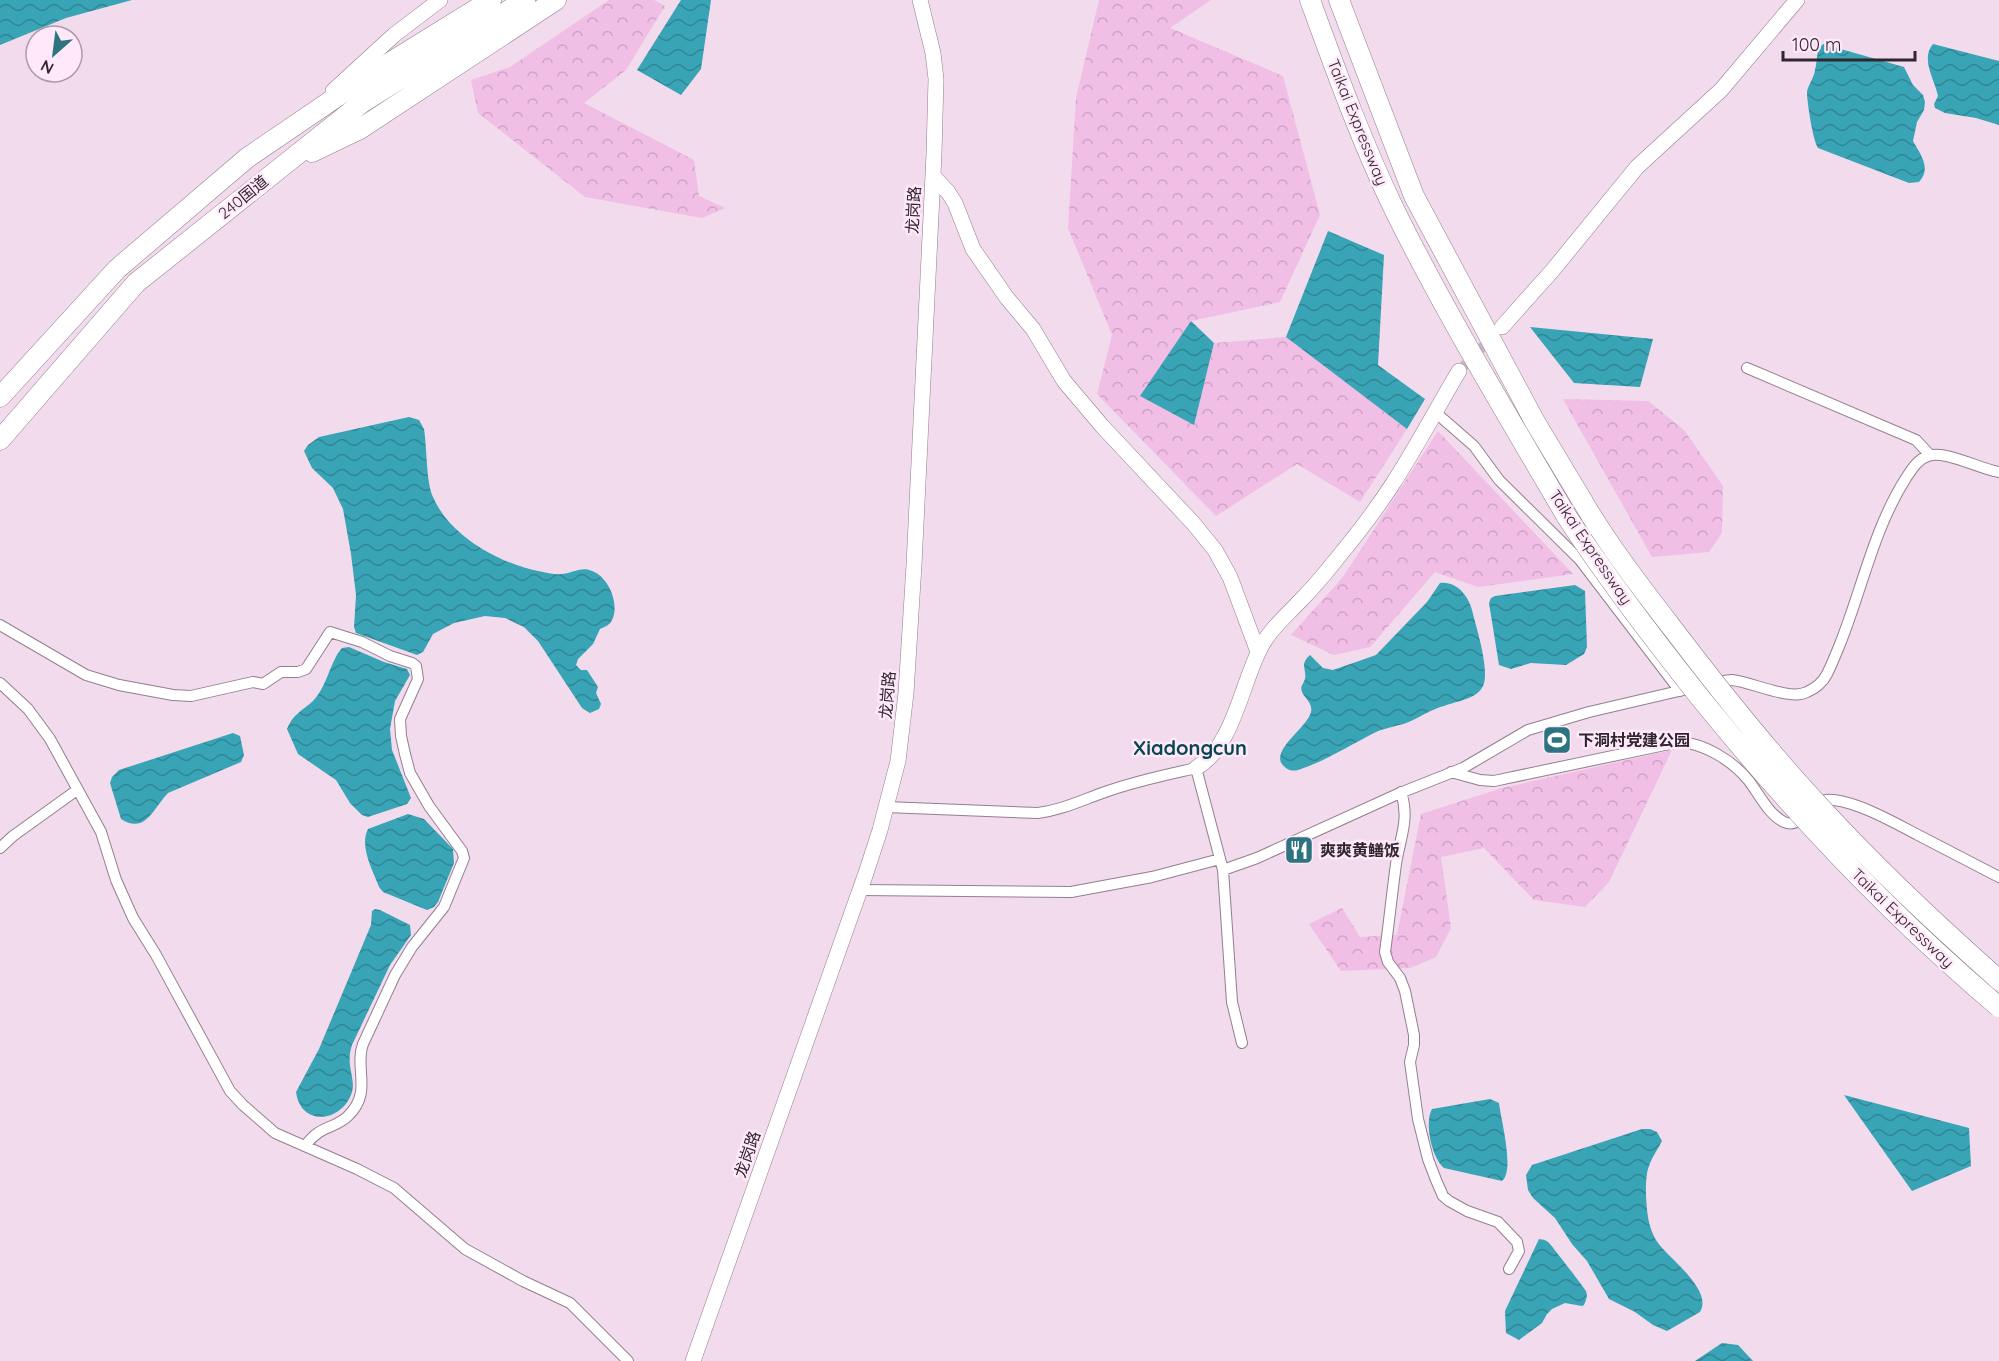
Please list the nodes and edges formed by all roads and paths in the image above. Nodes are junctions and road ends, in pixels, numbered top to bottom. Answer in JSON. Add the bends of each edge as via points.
{"nodes":[{"id":1,"x":441,"y":0,"type":"edge"},
{"id":2,"x":490,"y":0,"type":"edge"},
{"id":3,"x":525,"y":0,"type":"edge"},
{"id":4,"x":556,"y":0,"type":"edge"},
{"id":5,"x":920,"y":0,"type":"edge"},
{"id":6,"x":1310,"y":0,"type":"edge"},
{"id":7,"x":1339,"y":0,"type":"edge"},
{"id":8,"x":1797,"y":0,"type":"edge"},
{"id":9,"x":295,"y":126,"type":"junction"},
{"id":10,"x":278,"y":170,"type":"junction"},
{"id":11,"x":933,"y":176,"type":"junction"},
{"id":12,"x":1502,"y":327,"type":"tunnel mouth"},
{"id":13,"x":1747,"y":368,"type":"dead end"},
{"id":14,"x":1459,"y":371,"type":"tunnel mouth"},
{"id":15,"x":0,"y":397,"type":"edge"},
{"id":16,"x":1435,"y":412,"type":"junction"},
{"id":17,"x":0,"y":440,"type":"edge"},
{"id":18,"x":1930,"y":455,"type":"junction"},
{"id":19,"x":1999,"y":472,"type":"edge"},
{"id":20,"x":0,"y":625,"type":"edge"},
{"id":21,"x":1258,"y":652,"type":"junction"},
{"id":22,"x":0,"y":682,"type":"edge"},
{"id":23,"x":1680,"y":691,"type":"junction"},
{"id":24,"x":1196,"y":768,"type":"junction"},
{"id":25,"x":1451,"y":772,"type":"junction"},
{"id":26,"x":1744,"y":776,"type":"junction"},
{"id":27,"x":77,"y":790,"type":"junction"},
{"id":28,"x":1401,"y":792,"type":"junction"},
{"id":29,"x":1834,"y":800,"type":"junction"},
{"id":30,"x":886,"y":807,"type":"junction"},
{"id":31,"x":0,"y":848,"type":"edge"},
{"id":32,"x":1220,"y":859,"type":"junction"},
{"id":33,"x":1223,"y":870,"type":"junction"},
{"id":34,"x":1999,"y":878,"type":"edge"},
{"id":35,"x":860,"y":890,"type":"junction"},
{"id":36,"x":1999,"y":980,"type":"edge"},
{"id":37,"x":1999,"y":1007,"type":"edge"},
{"id":38,"x":1242,"y":1044,"type":"dead end"},
{"id":39,"x":306,"y":1145,"type":"junction"},
{"id":40,"x":1509,"y":1269,"type":"dead end"},
{"id":41,"x":628,"y":1361,"type":"edge"},
{"id":42,"x":693,"y":1361,"type":"edge"}],
"edges":[{"from":1,"to":9,"type":"main road","via":[[394,35]]},
{"from":2,"to":9,"type":"highway","name":"240国道"},
{"from":3,"to":10,"type":"highway","name":"240国道","via":[[363,102]]},
{"from":4,"to":10,"type":"highway","via":[[360,129]]},
{"from":5,"to":11,"type":"main road","name":"龙岗路","via":[[936,79]]},
{"from":6,"to":37,"type":"highway","name":"Taikai Expressway","bridge":true,"via":[[1395,209],[1443,304],[1567,517],[1641,622],[1792,806],[1882,900]]},
{"from":7,"to":36,"type":"highway","name":"Taikai Expressway","bridge":true,"via":[[1414,196],[1535,422],[1599,530],[1665,619],[1821,808],[1890,879]]},
{"from":8,"to":12,"type":"main road","via":[[1721,90],[1637,167]]},
{"from":9,"to":15,"type":"highway","name":"240国道","via":[[247,158],[117,269]]},
{"from":10,"to":17,"type":"highway","name":"240国道","via":[[136,283]]},
{"from":11,"to":21,"type":"main road","via":[[955,203],[973,249],[1033,328],[1064,381],[1215,550],[1230,577]]},
{"from":11,"to":30,"type":"main road","name":"龙岗路","via":[[906,693],[898,761]]},
{"from":13,"to":18,"type":"street","via":[[1916,440]]},
{"from":14,"to":16,"type":"main road"},
{"from":16,"to":21,"type":"main road","via":[[1393,484],[1354,537]]},
{"from":16,"to":23,"type":"street","via":[[1474,446],[1499,480],[1580,560]]},
{"from":18,"to":19,"type":"street"},
{"from":18,"to":23,"type":"street","via":[[1920,459],[1896,493],[1828,673],[1819,685],[1795,695],[1727,680]]},
{"from":20,"to":39,"type":"street","via":[[86,675],[173,695],[191,696],[254,682],[264,684],[281,672],[301,671],[330,632],[416,666],[418,679],[400,719],[400,736],[410,773],[462,850],[463,863],[444,907],[395,975],[363,1044],[363,1085],[357,1102],[348,1117],[312,1136]]},
{"from":21,"to":24,"type":"main road","via":[[1223,739],[1212,756]]},
{"from":22,"to":27,"type":"street","via":[[43,728]]},
{"from":23,"to":25,"type":"street","via":[[1535,727]]},
{"from":24,"to":30,"type":"street","via":[[1142,780],[1048,812]]},
{"from":24,"to":32,"type":"street"},
{"from":25,"to":26,"type":"street","via":[[1494,781],[1678,742],[1707,749]]},
{"from":25,"to":28,"type":"street"},
{"from":26,"to":29,"type":"street"},
{"from":26,"to":29,"type":"street","via":[[1771,811],[1792,824],[1815,803]]},
{"from":27,"to":31,"type":"street"},
{"from":27,"to":39,"type":"street","via":[[101,832],[133,918],[230,1091],[269,1129]]},
{"from":28,"to":33,"type":"street"},
{"from":28,"to":40,"type":"street","via":[[1406,818],[1396,862],[1385,952],[1402,982],[1409,1013],[1414,1045],[1410,1062],[1418,1119],[1443,1196],[1457,1207],[1498,1222],[1517,1242],[1519,1251]]},
{"from":29,"to":34,"type":"street","via":[[1889,819]]},
{"from":30,"to":35,"type":"main road","name":"龙岗路"},
{"from":32,"to":33,"type":"street"},
{"from":32,"to":35,"type":"street","via":[[1071,892]]},
{"from":33,"to":38,"type":"street","via":[[1232,1002]]},
{"from":35,"to":42,"type":"main road","name":"龙岗路"},
{"from":39,"to":41,"type":"street","via":[[394,1188],[465,1249],[570,1303]]}]}
